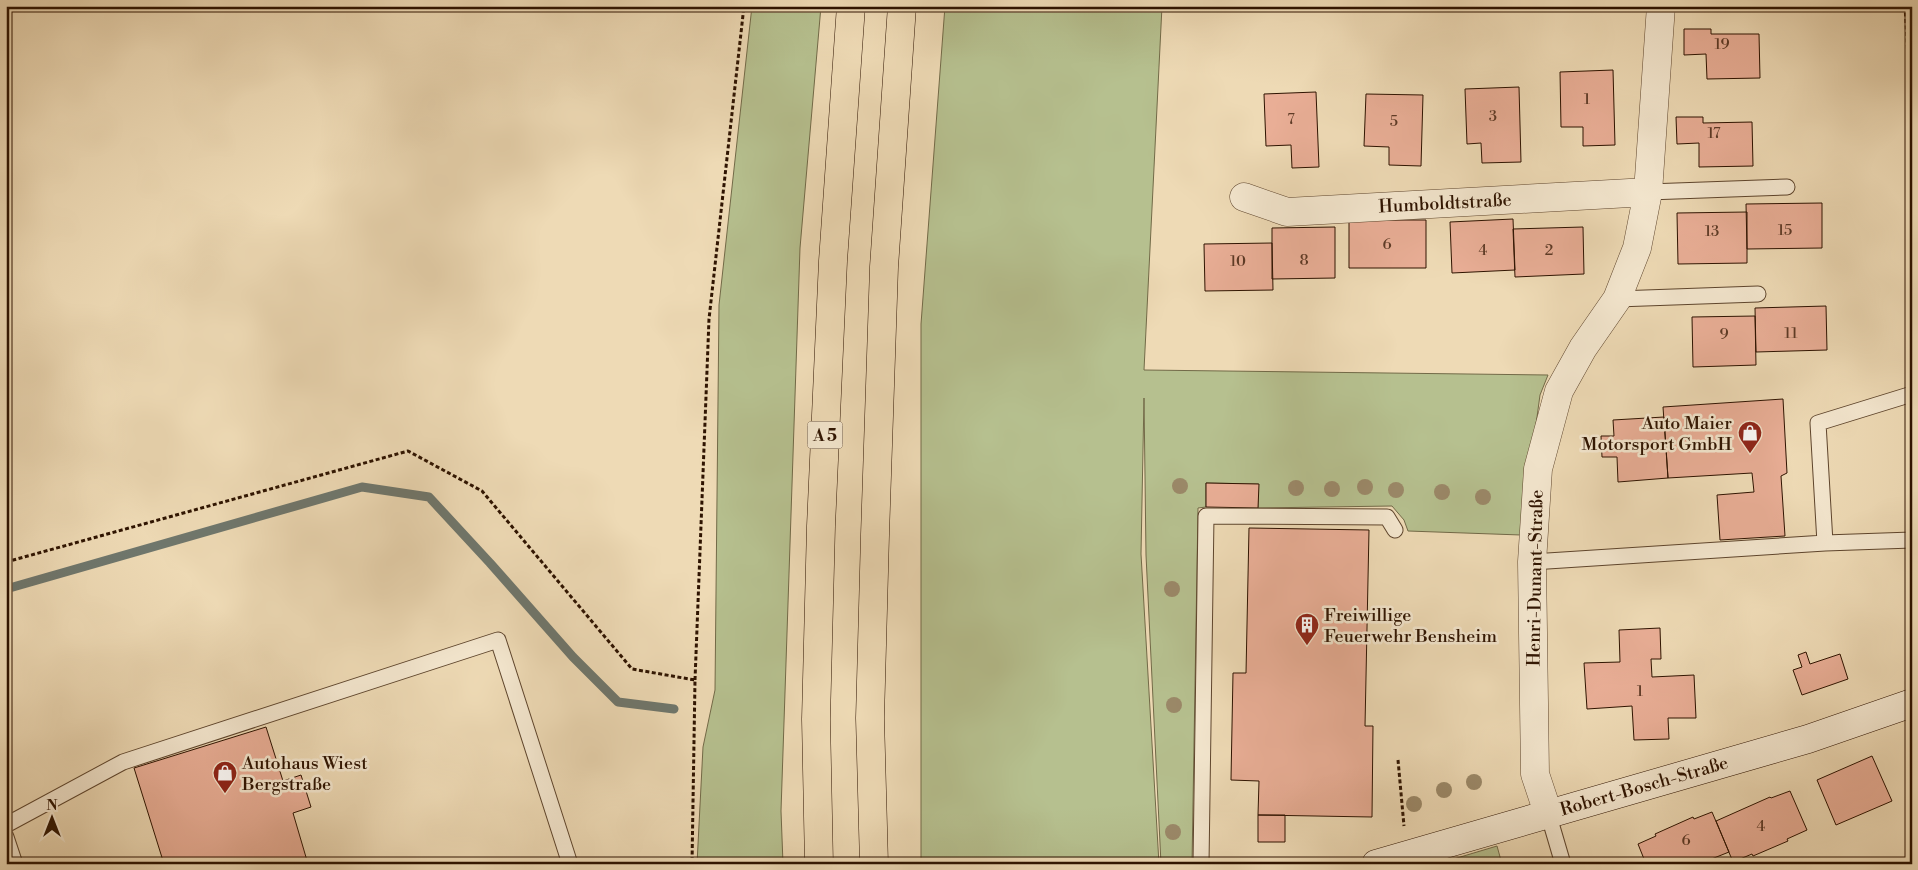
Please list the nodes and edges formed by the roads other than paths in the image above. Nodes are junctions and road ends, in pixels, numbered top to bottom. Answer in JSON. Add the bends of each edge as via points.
{"nodes":[{"id":1,"x":851,"y":6,"type":"edge"},
{"id":2,"x":902,"y":6,"type":"edge"},
{"id":3,"x":1662,"y":6,"type":"edge"},
{"id":4,"x":1787,"y":187,"type":"dead end"},
{"id":5,"x":1648,"y":192,"type":"junction"},
{"id":6,"x":1244,"y":197,"type":"dead end"},
{"id":7,"x":1758,"y":294,"type":"dead end"},
{"id":8,"x":1616,"y":299,"type":"junction"},
{"id":9,"x":1912,"y":394,"type":"edge"},
{"id":10,"x":1395,"y":530,"type":"dead end"},
{"id":11,"x":1912,"y":540,"type":"edge"},
{"id":12,"x":1825,"y":543,"type":"junction"},
{"id":13,"x":1532,"y":562,"type":"junction"},
{"id":14,"x":1912,"y":703,"type":"edge"},
{"id":15,"x":1548,"y":813,"type":"junction"},
{"id":16,"x":6,"y":825,"type":"edge"},
{"id":17,"x":6,"y":837,"type":"edge"},
{"id":18,"x":15,"y":864,"type":"edge"},
{"id":19,"x":570,"y":864,"type":"edge"},
{"id":20,"x":819,"y":864,"type":"edge"},
{"id":21,"x":874,"y":864,"type":"edge"},
{"id":22,"x":1201,"y":864,"type":"edge"},
{"id":23,"x":1376,"y":864,"type":"edge"},
{"id":24,"x":1563,"y":864,"type":"edge"}],
"edges":[{"from":1,"to":20,"type":"highway","number":"A 5","via":[[833,261],[821,526],[816,719]]},
{"from":2,"to":21,"type":"highway","via":[[884,267],[875,535],[870,718]]},
{"from":3,"to":5,"type":"street","name":"Henri-Dunant-Straße"},
{"from":4,"to":5,"type":"lane"},
{"from":5,"to":6,"type":"street","name":"Humboldtstraße","via":[[1287,212]]},
{"from":5,"to":8,"type":"street","name":"Henri-Dunant-Straße","via":[[1637,248]]},
{"from":7,"to":8,"type":"lane"},
{"from":8,"to":13,"type":"street","name":"Henri-Dunant-Straße","via":[[1559,391],[1538,469]]},
{"from":9,"to":12,"type":"lane","via":[[1818,423]]},
{"from":10,"to":22,"type":"lane","via":[[1387,517],[1206,516]]},
{"from":11,"to":12,"type":"lane"},
{"from":12,"to":13,"type":"lane"},
{"from":13,"to":15,"type":"street","name":"Henri-Dunant-Straße","via":[[1535,774]]},
{"from":14,"to":15,"type":"street","name":"Robert-Bosch-Straße","via":[[1808,739]]},
{"from":15,"to":23,"type":"street","name":"Robert-Bosch-Straße"},
{"from":15,"to":24,"type":"lane"},
{"from":16,"to":19,"type":"lane","via":[[123,762],[498,640]]},
{"from":17,"to":18,"type":"lane"}]}
